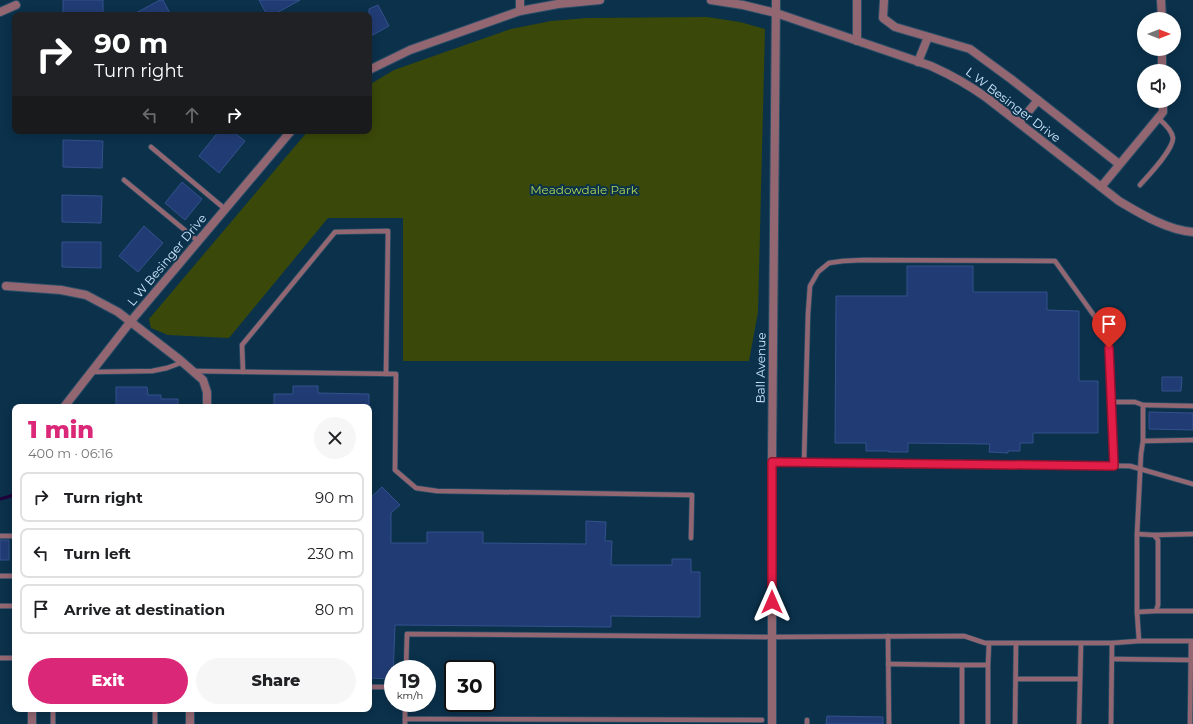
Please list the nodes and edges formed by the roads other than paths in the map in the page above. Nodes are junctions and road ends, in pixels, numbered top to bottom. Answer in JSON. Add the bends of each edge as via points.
{"nodes":[{"id":1,"x":520,"y":0,"type":"edge"},
{"id":2,"x":600,"y":0,"type":"edge"},
{"id":3,"x":711,"y":0,"type":"edge"},
{"id":4,"x":776,"y":0,"type":"edge"},
{"id":5,"x":857,"y":0,"type":"edge"},
{"id":6,"x":884,"y":0,"type":"edge"},
{"id":7,"x":1161,"y":0,"type":"edge"},
{"id":8,"x":16,"y":5,"type":"dead end"},
{"id":9,"x":520,"y":11,"type":"junction"},
{"id":10,"x":0,"y":12,"type":"edge"},
{"id":11,"x":1162,"y":12,"type":"edge"},
{"id":12,"x":776,"y":13,"type":"junction"},
{"id":13,"x":928,"y":36,"type":"junction"},
{"id":14,"x":856,"y":41,"type":"junction"},
{"id":15,"x":918,"y":62,"type":"junction"},
{"id":16,"x":372,"y":69,"type":"edge"},
{"id":17,"x":1038,"y":100,"type":"junction"},
{"id":18,"x":1163,"y":108,"type":"edge"},
{"id":19,"x":1158,"y":118,"type":"junction"},
{"id":20,"x":1019,"y":123,"type":"junction"},
{"id":21,"x":288,"y":134,"type":"edge"},
{"id":22,"x":151,"y":147,"type":"dead end"},
{"id":23,"x":1119,"y":164,"type":"junction"},
{"id":24,"x":124,"y":180,"type":"dead end"},
{"id":25,"x":1140,"y":186,"type":"dead end"},
{"id":26,"x":1100,"y":187,"type":"junction"},
{"id":27,"x":225,"y":209,"type":"junction"},
{"id":28,"x":1193,"y":232,"type":"edge"},
{"id":29,"x":198,"y":241,"type":"junction"},
{"id":30,"x":6,"y":286,"type":"dead end"},
{"id":31,"x":131,"y":321,"type":"junction"},
{"id":32,"x":183,"y":362,"type":"junction"},
{"id":33,"x":193,"y":371,"type":"junction"},
{"id":34,"x":92,"y":372,"type":"junction"},
{"id":35,"x":243,"y":372,"type":"junction"},
{"id":36,"x":386,"y":374,"type":"junction"},
{"id":37,"x":1111,"y":402,"type":"junction"},
{"id":38,"x":66,"y":404,"type":"edge"},
{"id":39,"x":207,"y":404,"type":"edge"},
{"id":40,"x":1143,"y":405,"type":"junction"},
{"id":41,"x":1193,"y":406,"type":"edge"},
{"id":42,"x":1193,"y":440,"type":"edge"},
{"id":43,"x":1143,"y":441,"type":"junction"},
{"id":44,"x":772,"y":462,"type":"junction"},
{"id":45,"x":804,"y":462,"type":"junction"},
{"id":46,"x":1114,"y":466,"type":"junction"},
{"id":47,"x":1141,"y":470,"type":"junction"},
{"id":48,"x":1193,"y":484,"type":"edge"},
{"id":49,"x":1137,"y":534,"type":"junction"},
{"id":50,"x":1193,"y":534,"type":"edge"},
{"id":51,"x":1154,"y":535,"type":"junction"},
{"id":52,"x":0,"y":536,"type":"edge"},
{"id":53,"x":12,"y":536,"type":"edge"},
{"id":54,"x":691,"y":538,"type":"dead end"},
{"id":55,"x":0,"y":576,"type":"edge"},
{"id":56,"x":12,"y":576,"type":"edge"},
{"id":57,"x":0,"y":606,"type":"edge"},
{"id":58,"x":12,"y":606,"type":"edge"},
{"id":59,"x":1156,"y":611,"type":"junction"},
{"id":60,"x":1193,"y":611,"type":"edge"},
{"id":61,"x":1137,"y":612,"type":"junction"},
{"id":62,"x":772,"y":636,"type":"junction"},
{"id":63,"x":888,"y":636,"type":"junction"},
{"id":64,"x":1140,"y":641,"type":"junction"},
{"id":65,"x":1192,"y":641,"type":"edge"},
{"id":66,"x":989,"y":643,"type":"junction"},
{"id":67,"x":1016,"y":643,"type":"junction"},
{"id":68,"x":1080,"y":643,"type":"junction"},
{"id":69,"x":1112,"y":643,"type":"junction"},
{"id":70,"x":0,"y":658,"type":"edge"},
{"id":71,"x":12,"y":658,"type":"edge"},
{"id":72,"x":1112,"y":659,"type":"junction"},
{"id":73,"x":406,"y":660,"type":"edge"},
{"id":74,"x":1191,"y":660,"type":"junction"},
{"id":75,"x":888,"y":664,"type":"junction"},
{"id":76,"x":962,"y":665,"type":"junction"},
{"id":77,"x":988,"y":665,"type":"junction"},
{"id":78,"x":1016,"y":679,"type":"junction"},
{"id":79,"x":1080,"y":679,"type":"junction"},
{"id":80,"x":372,"y":687,"type":"edge"},
{"id":81,"x":384,"y":687,"type":"edge"},
{"id":82,"x":32,"y":712,"type":"edge"},
{"id":83,"x":53,"y":712,"type":"edge"},
{"id":84,"x":155,"y":712,"type":"edge"},
{"id":85,"x":190,"y":712,"type":"edge"},
{"id":86,"x":762,"y":720,"type":"dead end"},
{"id":87,"x":405,"y":722,"type":"edge"},
{"id":88,"x":527,"y":722,"type":"edge"},
{"id":89,"x":677,"y":722,"type":"edge"},
{"id":90,"x":702,"y":722,"type":"edge"},
{"id":91,"x":32,"y":724,"type":"edge"},
{"id":92,"x":53,"y":724,"type":"edge"},
{"id":93,"x":155,"y":724,"type":"edge"},
{"id":94,"x":190,"y":724,"type":"edge"},
{"id":95,"x":772,"y":724,"type":"edge"},
{"id":96,"x":889,"y":724,"type":"edge"},
{"id":97,"x":962,"y":724,"type":"edge"},
{"id":98,"x":988,"y":724,"type":"edge"},
{"id":99,"x":1015,"y":724,"type":"edge"},
{"id":100,"x":1080,"y":724,"type":"edge"},
{"id":101,"x":1111,"y":724,"type":"edge"},
{"id":102,"x":1190,"y":724,"type":"edge"}],
"edges":[{"from":1,"to":9,"type":"street"},
{"from":2,"to":9,"type":"street"},
{"from":3,"to":12,"type":"street","name":"L W Besinger Drive"},
{"from":4,"to":12,"type":"street","name":"Ball Avenue"},
{"from":5,"to":14,"type":"street"},
{"from":6,"to":13,"type":"street","via":[[884,18],[895,27]]},
{"from":7,"to":11,"type":"street"},
{"from":8,"to":10,"type":"street"},
{"from":9,"to":16,"type":"street","via":[[410,50]]},
{"from":12,"to":14,"type":"street","name":"L W Besinger Drive"},
{"from":12,"to":44,"type":"street","name":"Ball Avenue"},
{"from":13,"to":15,"type":"street"},
{"from":13,"to":17,"type":"street","via":[[970,49]]},
{"from":14,"to":15,"type":"street","name":"L W Besinger Drive"},
{"from":15,"to":20,"type":"street","name":"L W Besinger Drive","via":[[954,76],[971,86]]},
{"from":17,"to":20,"type":"street"},
{"from":17,"to":23,"type":"street"},
{"from":18,"to":19,"type":"street"},
{"from":19,"to":23,"type":"street"},
{"from":19,"to":25,"type":"lane","via":[[1172,134],[1172,143]]},
{"from":20,"to":26,"type":"street","name":"L W Besinger Drive"},
{"from":21,"to":27,"type":"street","name":"L W Besinger Drive"},
{"from":22,"to":27,"type":"lane"},
{"from":23,"to":26,"type":"street"},
{"from":24,"to":29,"type":"lane"},
{"from":26,"to":28,"type":"street","name":"L W Besinger Drive","via":[[1138,212],[1183,231]]},
{"from":27,"to":29,"type":"street","name":"L W Besinger Drive"},
{"from":29,"to":31,"type":"street","name":"L W Besinger Drive"},
{"from":30,"to":31,"type":"street","via":[[61,290],[86,295]]},
{"from":31,"to":32,"type":"street"},
{"from":31,"to":34,"type":"street","name":"L W Besinger Drive"},
{"from":32,"to":33,"type":"street"},
{"from":32,"to":34,"type":"lane","via":[[152,372]]},
{"from":33,"to":35,"type":"lane"},
{"from":33,"to":39,"type":"street","via":[[203,380]]},
{"from":34,"to":38,"type":"street","name":"L W Besinger Drive"},
{"from":35,"to":36,"type":"lane"},
{"from":35,"to":36,"type":"lane","via":[[242,345],[335,232],[388,231]]},
{"from":36,"to":54,"type":"lane","via":[[396,374],[395,470],[416,488],[437,491],[692,495]]},
{"from":37,"to":40,"type":"lane","via":[[1135,402]]},
{"from":37,"to":45,"type":"lane","via":[[1108,334],[1055,261],[864,260],[829,263],[818,272],[810,286]]},
{"from":37,"to":46,"type":"lane"},
{"from":40,"to":41,"type":"lane"},
{"from":40,"to":43,"type":"lane"},
{"from":42,"to":43,"type":"lane"},
{"from":43,"to":47,"type":"lane"},
{"from":44,"to":45,"type":"lane"},
{"from":44,"to":62,"type":"street","name":"Ball Avenue"},
{"from":45,"to":46,"type":"lane"},
{"from":46,"to":47,"type":"lane","via":[[1130,466]]},
{"from":47,"to":48,"type":"lane"},
{"from":47,"to":49,"type":"lane"},
{"from":49,"to":51,"type":"lane"},
{"from":49,"to":61,"type":"lane"},
{"from":50,"to":51,"type":"lane"},
{"from":51,"to":59,"type":"lane","via":[[1158,540]]},
{"from":52,"to":53,"type":"lane"},
{"from":55,"to":56,"type":"lane"},
{"from":57,"to":58,"type":"lane"},
{"from":59,"to":60,"type":"lane"},
{"from":59,"to":61,"type":"lane"},
{"from":61,"to":64,"type":"lane"},
{"from":62,"to":63,"type":"lane"},
{"from":62,"to":73,"type":"lane","via":[[407,634]]},
{"from":62,"to":95,"type":"street","name":"Ball Avenue"},
{"from":63,"to":66,"type":"lane","via":[[964,636]]},
{"from":63,"to":75,"type":"lane"},
{"from":64,"to":65,"type":"lane"},
{"from":64,"to":69,"type":"lane"},
{"from":65,"to":74,"type":"lane"},
{"from":66,"to":67,"type":"lane"},
{"from":66,"to":77,"type":"lane"},
{"from":67,"to":68,"type":"lane"},
{"from":67,"to":78,"type":"lane"},
{"from":68,"to":69,"type":"lane"},
{"from":68,"to":79,"type":"lane"},
{"from":69,"to":72,"type":"lane"},
{"from":70,"to":71,"type":"lane"},
{"from":72,"to":74,"type":"lane"},
{"from":72,"to":101,"type":"lane"},
{"from":74,"to":102,"type":"lane"},
{"from":75,"to":76,"type":"lane"},
{"from":75,"to":96,"type":"lane"},
{"from":76,"to":77,"type":"lane"},
{"from":76,"to":97,"type":"lane"},
{"from":77,"to":98,"type":"lane"},
{"from":78,"to":79,"type":"lane"},
{"from":78,"to":99,"type":"lane"},
{"from":79,"to":100,"type":"lane"},
{"from":80,"to":81,"type":"lane"},
{"from":82,"to":91,"type":"street"},
{"from":83,"to":92,"type":"lane"},
{"from":84,"to":93,"type":"lane"},
{"from":85,"to":94,"type":"street"},
{"from":86,"to":90,"type":"lane"},
{"from":87,"to":88,"type":"lane"},
{"from":88,"to":89,"type":"lane"},
{"from":89,"to":90,"type":"lane"}]}
